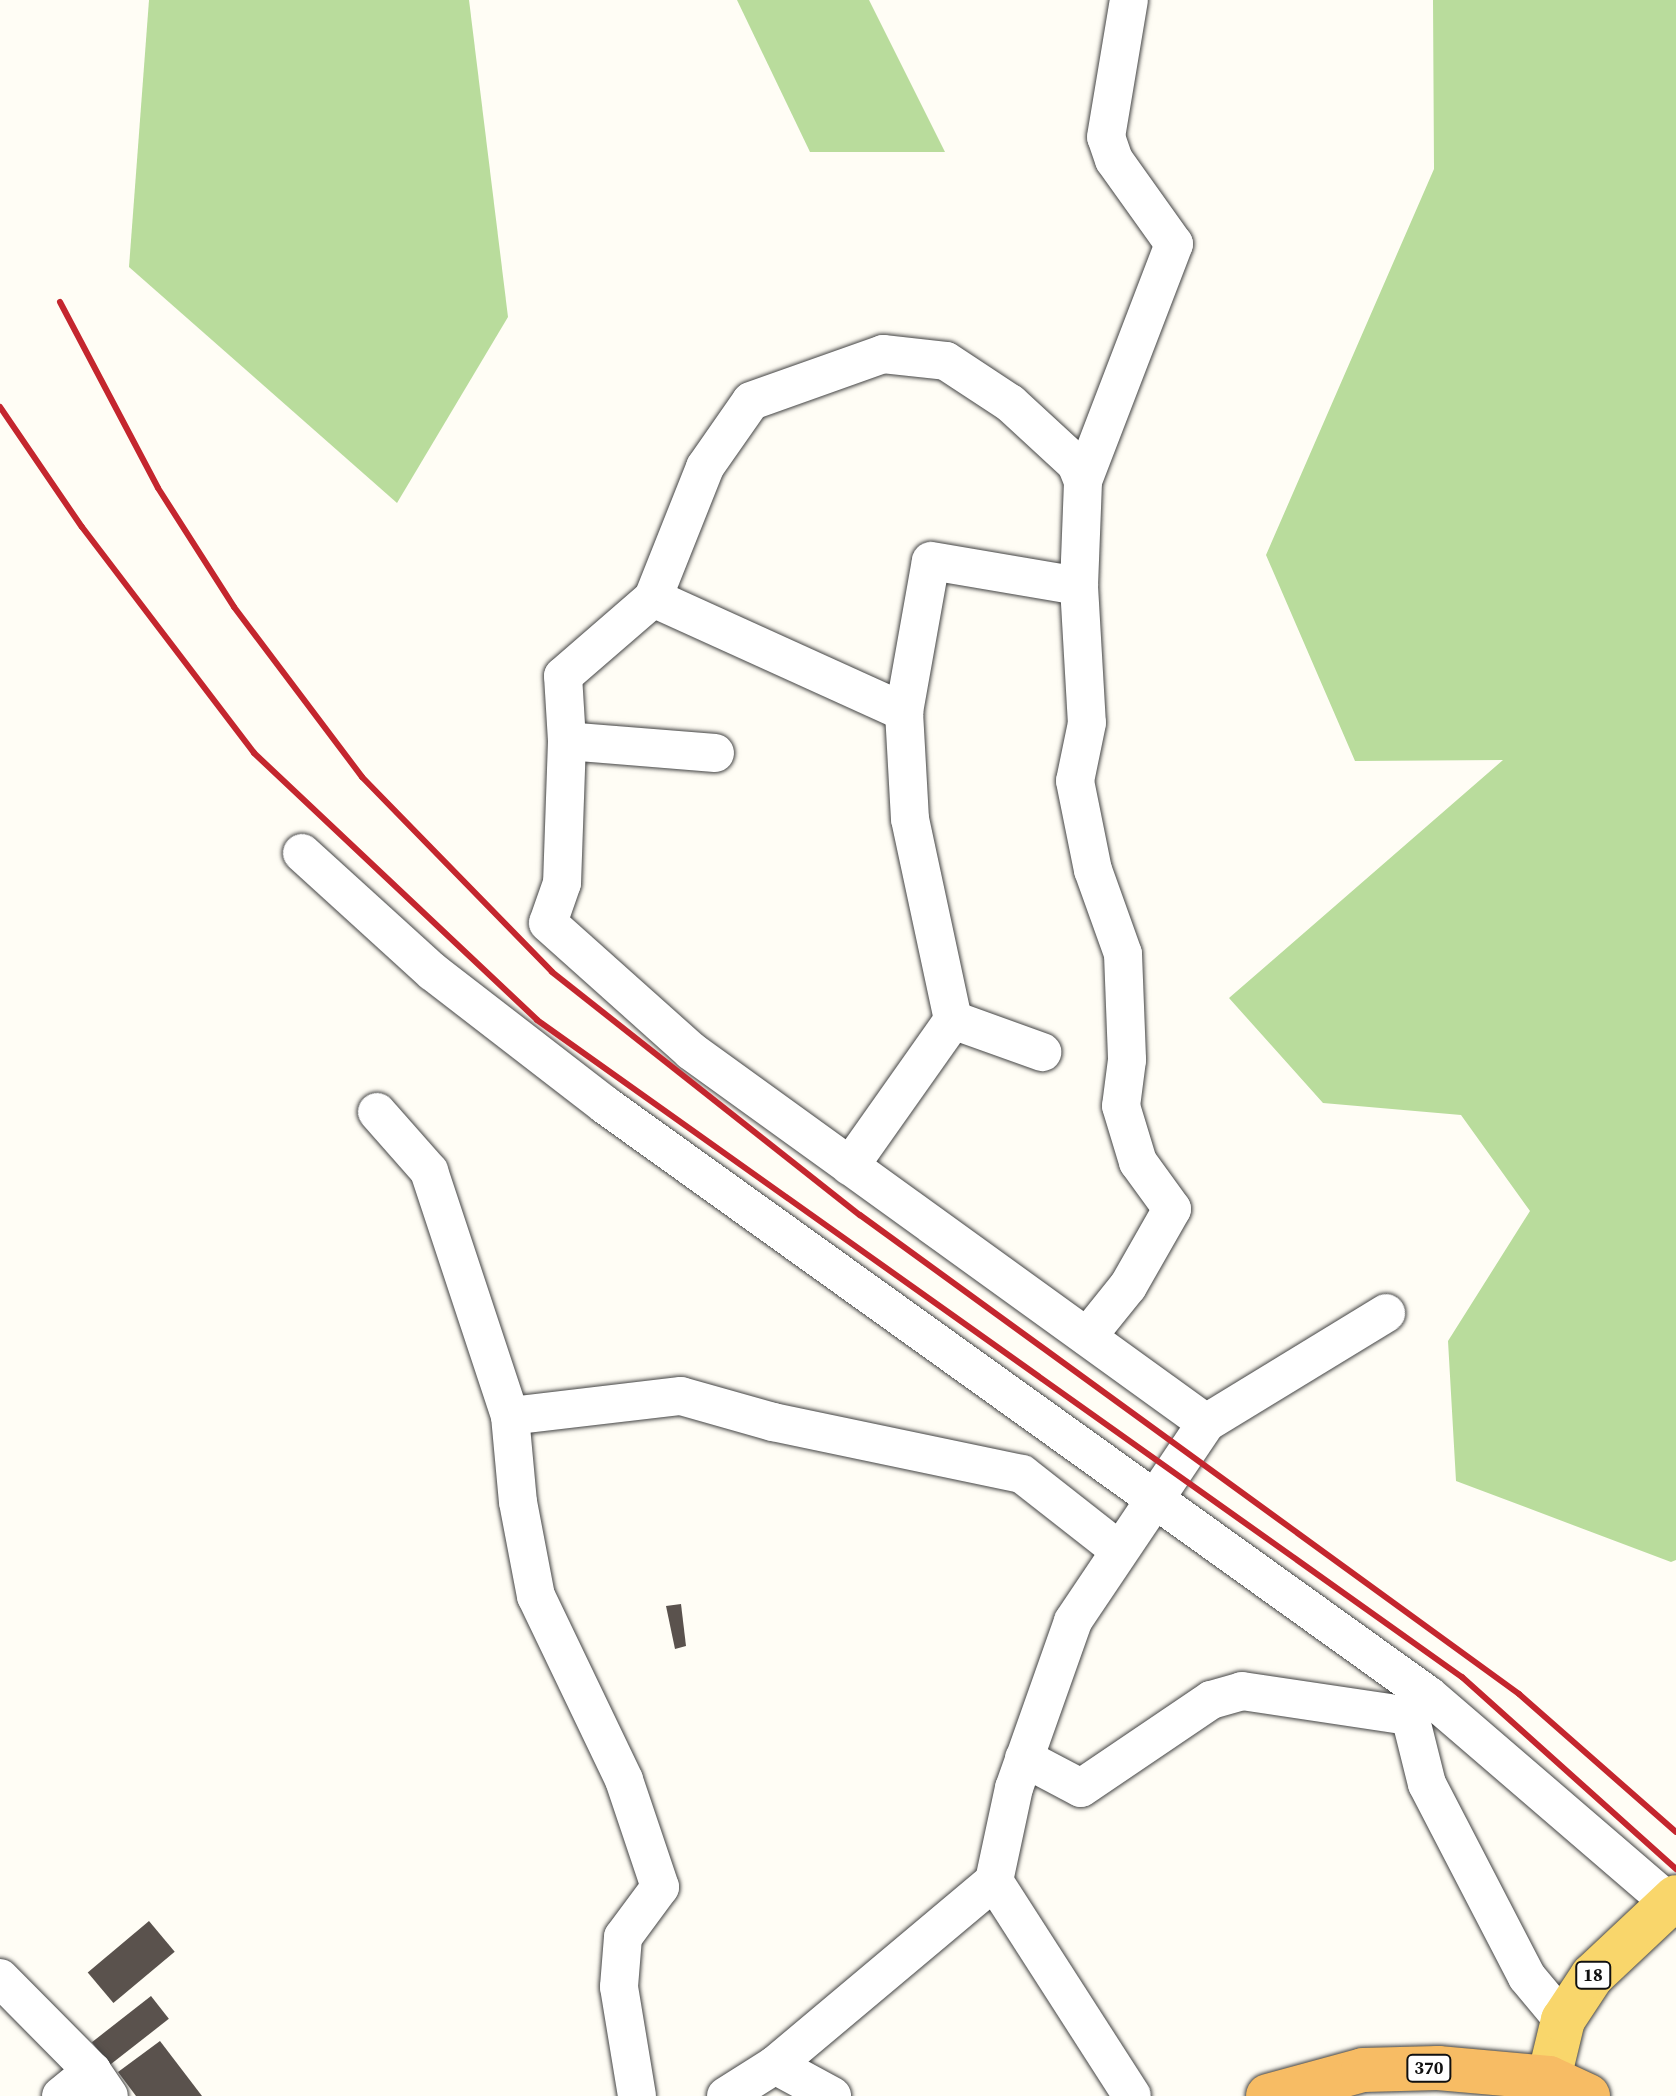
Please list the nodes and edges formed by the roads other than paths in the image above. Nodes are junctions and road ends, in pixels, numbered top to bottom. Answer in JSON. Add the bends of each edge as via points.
{"nodes":[{"id":1,"x":1129,"y":0,"type":"edge"},
{"id":2,"x":1083,"y":481,"type":"junction"},
{"id":3,"x":1079,"y":586,"type":"junction"},
{"id":4,"x":653,"y":598,"type":"junction"},
{"id":5,"x":904,"y":712,"type":"junction"},
{"id":6,"x":567,"y":741,"type":"junction"},
{"id":7,"x":715,"y":753,"type":"dead end"},
{"id":8,"x":302,"y":853,"type":"dead end"},
{"id":9,"x":953,"y":1020,"type":"junction"},
{"id":10,"x":1042,"y":1052,"type":"dead end"},
{"id":11,"x":377,"y":1112,"type":"dead end"},
{"id":12,"x":850,"y":1166,"type":"junction"},
{"id":13,"x":1386,"y":1313,"type":"dead end"},
{"id":14,"x":1087,"y":1337,"type":"junction"},
{"id":15,"x":510,"y":1416,"type":"junction"},
{"id":16,"x":1206,"y":1423,"type":"junction"},
{"id":17,"x":1152,"y":1500,"type":"junction"},
{"id":18,"x":1119,"y":1550,"type":"junction"},
{"id":19,"x":1419,"y":1705,"type":"junction"},
{"id":20,"x":1024,"y":1758,"type":"junction"},
{"id":21,"x":994,"y":1881,"type":"junction"},
{"id":22,"x":1674,"y":1902,"type":"edge"},
{"id":23,"x":0,"y":1978,"type":"edge"},
{"id":24,"x":1563,"y":2020,"type":"junction"},
{"id":25,"x":775,"y":2065,"type":"junction"},
{"id":26,"x":1549,"y":2078,"type":"junction"},
{"id":27,"x":100,"y":2084,"type":"edge"},
{"id":28,"x":61,"y":2096,"type":"edge"},
{"id":29,"x":637,"y":2096,"type":"edge"},
{"id":30,"x":726,"y":2096,"type":"edge"},
{"id":31,"x":832,"y":2096,"type":"edge"},
{"id":32,"x":1132,"y":2096,"type":"edge"},
{"id":33,"x":1268,"y":2096,"type":"edge"},
{"id":34,"x":1588,"y":2096,"type":"edge"}],
"edges":[{"from":1,"to":2,"type":"street","via":[[1106,137],[1114,160],[1174,244]]},
{"from":2,"to":3,"type":"street"},
{"from":2,"to":4,"type":"street","via":[[1076,464],[1010,403],[946,361],[883,354],[751,401],[705,467]]},
{"from":3,"to":5,"type":"street","via":[[931,561]]},
{"from":3,"to":14,"type":"street","via":[[1087,723],[1075,781],[1093,870],[1123,954],[1127,1060],[1121,1106],[1138,1162],[1172,1209],[1128,1286]]},
{"from":4,"to":5,"type":"street"},
{"from":4,"to":6,"type":"street","via":[[563,676]]},
{"from":5,"to":9,"type":"street","via":[[910,819]]},
{"from":6,"to":7,"type":"street"},
{"from":6,"to":12,"type":"street","via":[[562,883],[548,923],[691,1051]]},
{"from":8,"to":17,"type":"street","via":[[433,972],[605,1105]]},
{"from":9,"to":10,"type":"street"},
{"from":9,"to":12,"type":"street"},
{"from":11,"to":15,"type":"street","via":[[429,1171]]},
{"from":12,"to":14,"type":"street"},
{"from":13,"to":16,"type":"street"},
{"from":14,"to":16,"type":"street"},
{"from":15,"to":18,"type":"street","via":[[681,1396],[773,1422],[1022,1474]]},
{"from":15,"to":29,"type":"street","via":[[518,1502],[536,1596],[624,1780],[660,1887],[623,1937],[619,1987]]},
{"from":16,"to":17,"type":"street"},
{"from":17,"to":18,"type":"street"},
{"from":17,"to":19,"type":"street"},
{"from":18,"to":20,"type":"street","via":[[1073,1621]]},
{"from":19,"to":20,"type":"street","via":[[1242,1691],[1211,1700],[1081,1788]]},
{"from":19,"to":22,"type":"street"},
{"from":19,"to":24,"type":"street","via":[[1427,1784],[1527,1977]]},
{"from":20,"to":21,"type":"street"},
{"from":21,"to":25,"type":"street"},
{"from":21,"to":32,"type":"street"},
{"from":22,"to":24,"type":"main road","number":"18","via":[[1592,1976]]},
{"from":23,"to":27,"type":"street"},
{"from":24,"to":26,"type":"main road","number":"18"},
{"from":25,"to":30,"type":"street"},
{"from":25,"to":31,"type":"street"},
{"from":26,"to":33,"type":"highway","number":"370","via":[[1438,2068],[1363,2070]]},
{"from":26,"to":34,"type":"highway","number":"370"},
{"from":27,"to":28,"type":"street"}]}
